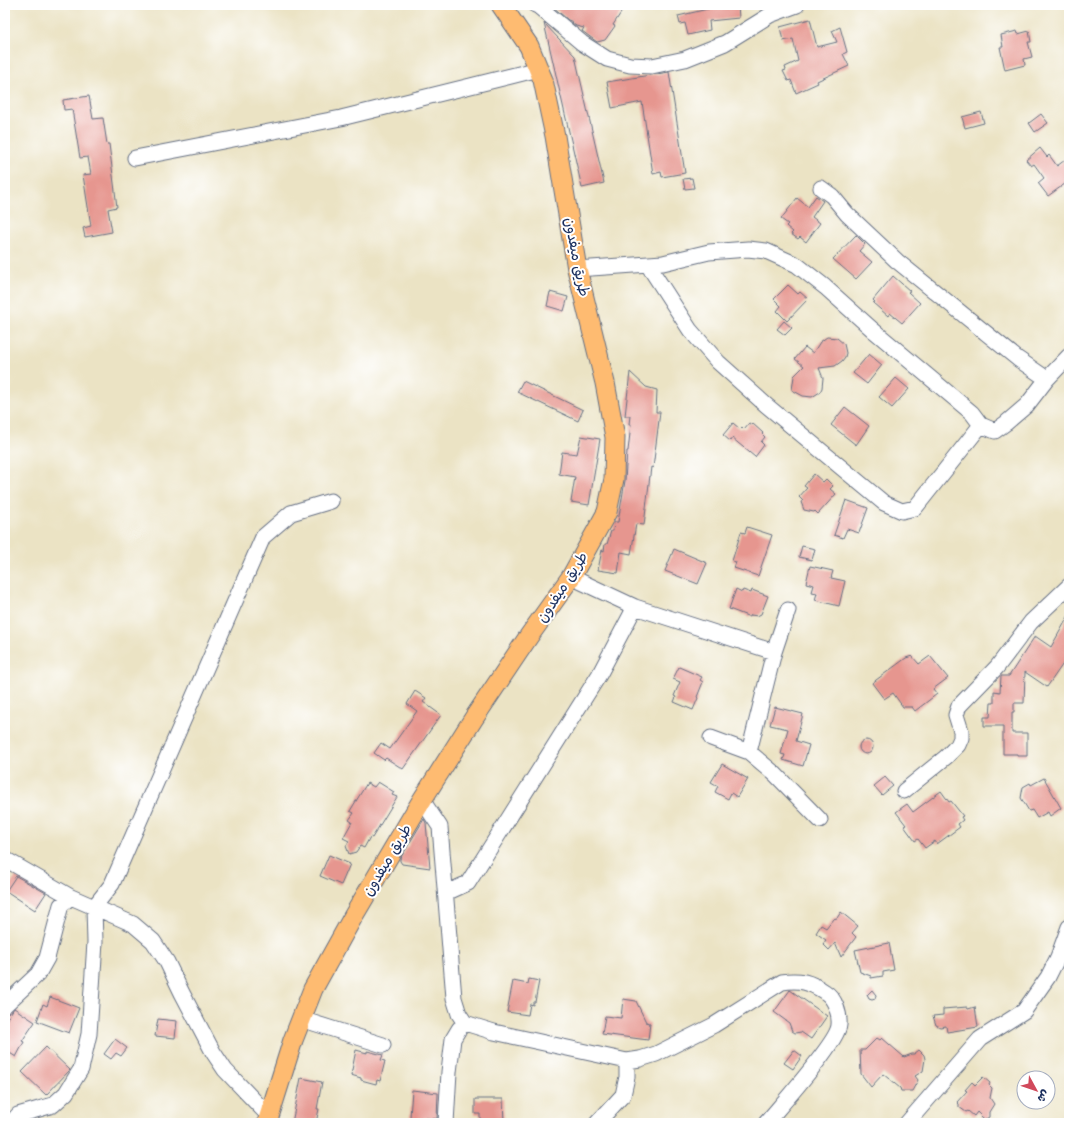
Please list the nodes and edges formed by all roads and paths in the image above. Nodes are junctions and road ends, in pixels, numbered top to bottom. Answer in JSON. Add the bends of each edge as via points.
{"nodes":[{"id":1,"x":501,"y":5,"type":"edge"},
{"id":2,"x":537,"y":5,"type":"edge"},
{"id":3,"x":797,"y":5,"type":"edge"},
{"id":4,"x":539,"y":69,"type":"junction"},
{"id":5,"x":136,"y":158,"type":"dead end"},
{"id":6,"x":821,"y":188,"type":"dead end"},
{"id":7,"x":648,"y":265,"type":"junction"},
{"id":8,"x":577,"y":269,"type":"junction"},
{"id":9,"x":1069,"y":356,"type":"edge"},
{"id":10,"x":1047,"y":379,"type":"junction"},
{"id":11,"x":981,"y":425,"type":"junction"},
{"id":12,"x":331,"y":501,"type":"dead end"},
{"id":13,"x":571,"y":577,"type":"junction"},
{"id":14,"x":1069,"y":586,"type":"edge"},
{"id":15,"x":635,"y":607,"type":"junction"},
{"id":16,"x":788,"y":610,"type":"dead end"},
{"id":17,"x":774,"y":652,"type":"junction"},
{"id":18,"x":711,"y":738,"type":"dead end"},
{"id":19,"x":749,"y":752,"type":"junction"},
{"id":20,"x":904,"y":791,"type":"dead end"},
{"id":21,"x":422,"y":800,"type":"junction"},
{"id":22,"x":820,"y":820,"type":"dead end"},
{"id":23,"x":5,"y":859,"type":"edge"},
{"id":24,"x":446,"y":893,"type":"junction"},
{"id":25,"x":70,"y":897,"type":"junction"},
{"id":26,"x":94,"y":907,"type":"junction"},
{"id":27,"x":1069,"y":927,"type":"edge"},
{"id":28,"x":5,"y":1006,"type":"edge"},
{"id":29,"x":301,"y":1019,"type":"junction"},
{"id":30,"x":465,"y":1023,"type":"junction"},
{"id":31,"x":382,"y":1045,"type":"dead end"},
{"id":32,"x":627,"y":1061,"type":"junction"},
{"id":33,"x":267,"y":1119,"type":"edge"},
{"id":34,"x":11,"y":1123,"type":"edge"},
{"id":35,"x":446,"y":1123,"type":"edge"},
{"id":36,"x":596,"y":1123,"type":"edge"},
{"id":37,"x":766,"y":1123,"type":"edge"},
{"id":38,"x":907,"y":1123,"type":"edge"}],
"edges":[{"from":1,"to":4,"type":"main road","name":"طريق ميفدون","via":[[529,46]]},
{"from":2,"to":3,"type":"street","via":[[582,43],[607,60],[652,66],[686,59],[725,43],[770,15]]},
{"from":4,"to":5,"type":"street","via":[[341,118]]},
{"from":4,"to":8,"type":"main road","name":"طريق ميفدون","via":[[555,136]]},
{"from":6,"to":10,"type":"street","via":[[897,260],[1018,359]]},
{"from":7,"to":8,"type":"street"},
{"from":7,"to":11,"type":"street","via":[[709,252],[748,250],[766,251],[797,265],[972,413]]},
{"from":7,"to":11,"type":"street","via":[[690,330],[718,362],[884,503],[902,511],[915,508]]},
{"from":8,"to":13,"type":"main road","name":"طريق ميفدون","via":[[609,406],[615,437],[615,458],[614,479],[607,512]]},
{"from":9,"to":10,"type":"street"},
{"from":10,"to":11,"type":"street","via":[[1027,405],[995,431]]},
{"from":12,"to":26,"type":"street","via":[[291,512],[263,537],[112,884]]},
{"from":13,"to":15,"type":"street"},
{"from":13,"to":21,"type":"main road","name":"طريق ميفدون","via":[[474,718]]},
{"from":14,"to":20,"type":"street","via":[[1031,622],[998,667],[959,706],[956,715],[961,738],[958,744]]},
{"from":15,"to":17,"type":"street"},
{"from":15,"to":24,"type":"street","via":[[599,675],[468,884]]},
{"from":16,"to":17,"type":"street"},
{"from":17,"to":19,"type":"street"},
{"from":18,"to":19,"type":"street"},
{"from":19,"to":22,"type":"street","via":[[775,774]]},
{"from":21,"to":24,"type":"street","via":[[440,827]]},
{"from":21,"to":29,"type":"main road","name":"طريق ميفدون","via":[[313,989]]},
{"from":23,"to":25,"type":"street"},
{"from":24,"to":30,"type":"street","via":[[454,998]]},
{"from":25,"to":26,"type":"street"},
{"from":25,"to":28,"type":"street","via":[[61,905],[49,953],[38,974]]},
{"from":26,"to":33,"type":"street","via":[[133,924],[153,941],[167,962],[213,1052]]},
{"from":26,"to":34,"type":"street","via":[[95,942],[89,1034],[81,1069],[66,1094],[53,1105],[18,1116]]},
{"from":27,"to":38,"type":"street","via":[[1048,977],[1024,1011],[980,1039]]},
{"from":29,"to":31,"type":"street"},
{"from":29,"to":33,"type":"main road","name":"طريق ميفدون"},
{"from":30,"to":32,"type":"street","via":[[494,1032]]},
{"from":30,"to":35,"type":"street","via":[[453,1039]]},
{"from":32,"to":36,"type":"street","via":[[623,1095]]},
{"from":32,"to":37,"type":"street","via":[[656,1054],[714,1025],[782,982],[794,980],[811,983],[827,993],[836,1006],[839,1026],[828,1048]]}]}
